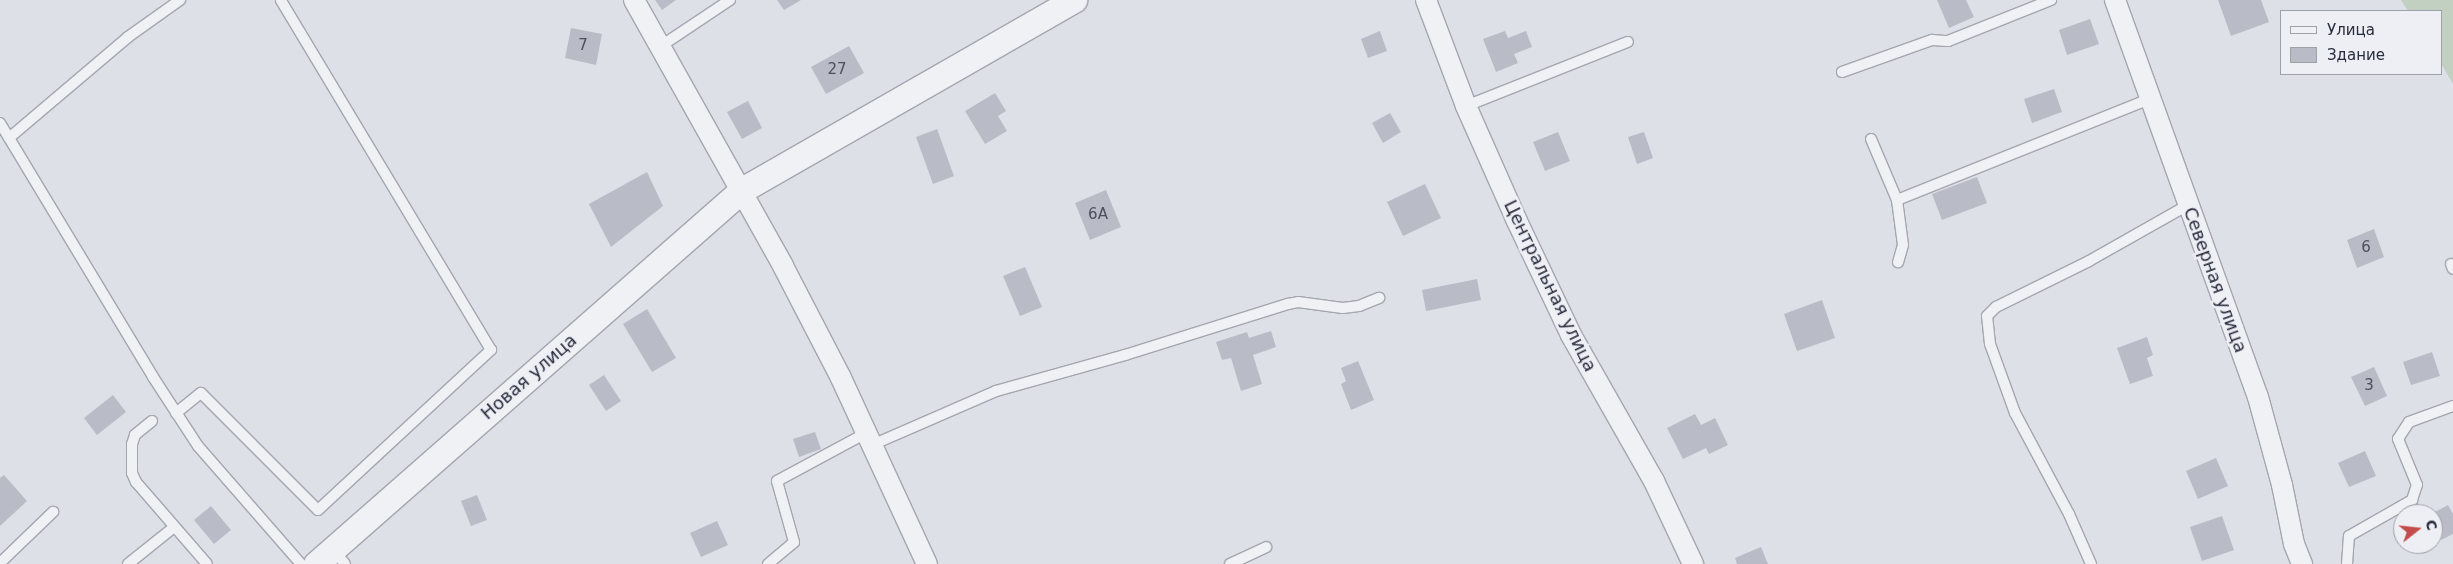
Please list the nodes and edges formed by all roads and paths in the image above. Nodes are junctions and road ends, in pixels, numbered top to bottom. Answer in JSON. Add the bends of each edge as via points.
{"nodes":[{"id":1,"x":180,"y":0,"type":"edge"},
{"id":2,"x":282,"y":0,"type":"edge"},
{"id":3,"x":634,"y":0,"type":"edge"},
{"id":4,"x":730,"y":0,"type":"edge"},
{"id":5,"x":1074,"y":0,"type":"edge"},
{"id":6,"x":1426,"y":0,"type":"edge"},
{"id":7,"x":2051,"y":0,"type":"edge"},
{"id":8,"x":2115,"y":0,"type":"edge"},
{"id":9,"x":1628,"y":42,"type":"dead end"},
{"id":10,"x":661,"y":46,"type":"junction"},
{"id":11,"x":1842,"y":72,"type":"dead end"},
{"id":12,"x":2152,"y":98,"type":"junction"},
{"id":13,"x":1466,"y":106,"type":"junction"},
{"id":14,"x":0,"y":123,"type":"edge"},
{"id":15,"x":9,"y":138,"type":"junction"},
{"id":16,"x":1871,"y":138,"type":"dead end"},
{"id":17,"x":742,"y":190,"type":"junction"},
{"id":18,"x":1897,"y":200,"type":"junction"},
{"id":19,"x":2188,"y":205,"type":"junction"},
{"id":20,"x":1898,"y":262,"type":"dead end"},
{"id":21,"x":1379,"y":298,"type":"dead end"},
{"id":22,"x":2453,"y":406,"type":"edge"},
{"id":23,"x":176,"y":413,"type":"junction"},
{"id":24,"x":152,"y":421,"type":"dead end"},
{"id":25,"x":869,"y":439,"type":"junction"},
{"id":26,"x":53,"y":512,"type":"dead end"},
{"id":27,"x":174,"y":527,"type":"junction"},
{"id":28,"x":1266,"y":547,"type":"dead end"},
{"id":29,"x":331,"y":559,"type":"edge"},
{"id":30,"x":1686,"y":562,"type":"edge"},
{"id":31,"x":0,"y":563,"type":"edge"},
{"id":32,"x":128,"y":564,"type":"edge"},
{"id":33,"x":207,"y":564,"type":"edge"},
{"id":34,"x":301,"y":564,"type":"edge"},
{"id":35,"x":768,"y":564,"type":"edge"},
{"id":36,"x":927,"y":564,"type":"edge"},
{"id":37,"x":1230,"y":564,"type":"edge"},
{"id":38,"x":2090,"y":564,"type":"edge"},
{"id":39,"x":2302,"y":564,"type":"edge"},
{"id":40,"x":2347,"y":564,"type":"edge"}],
"edges":[{"from":1,"to":15,"type":"lane","via":[[128,37]]},
{"from":2,"to":23,"type":"lane","via":[[490,350],[318,510],[201,393]]},
{"from":3,"to":10,"type":"street"},
{"from":4,"to":10,"type":"lane"},
{"from":5,"to":17,"type":"street","name":"Новая улица"},
{"from":6,"to":13,"type":"street","name":"Центральная улица"},
{"from":7,"to":11,"type":"lane","via":[[1948,41],[1932,40]]},
{"from":8,"to":12,"type":"street","name":"Северная улица"},
{"from":9,"to":13,"type":"lane"},
{"from":10,"to":17,"type":"street"},
{"from":12,"to":18,"type":"lane"},
{"from":12,"to":19,"type":"street","name":"Северная улица"},
{"from":13,"to":30,"type":"street","name":"Центральная улица","via":[[1571,335],[1654,481]]},
{"from":14,"to":15,"type":"lane"},
{"from":15,"to":23,"type":"lane"},
{"from":16,"to":18,"type":"lane"},
{"from":17,"to":25,"type":"street"},
{"from":17,"to":29,"type":"street","name":"Новая улица"},
{"from":18,"to":20,"type":"lane","via":[[1903,245]]},
{"from":19,"to":38,"type":"lane","via":[[1996,307],[1987,316],[1990,344],[2015,413],[2069,514]]},
{"from":19,"to":39,"type":"street","name":"Северная улица","via":[[2258,397],[2294,544]]},
{"from":21,"to":25,"type":"lane","via":[[1343,308],[1298,302],[1288,304],[996,391]]},
{"from":22,"to":40,"type":"lane","via":[[2409,422],[2398,439],[2417,485],[2412,500],[2349,536]]},
{"from":23,"to":34,"type":"lane","via":[[228,482]]},
{"from":24,"to":27,"type":"lane","via":[[135,435],[132,473]]},
{"from":25,"to":35,"type":"lane","via":[[777,481],[794,542]]},
{"from":25,"to":36,"type":"street"},
{"from":26,"to":31,"type":"lane"},
{"from":27,"to":32,"type":"lane"},
{"from":27,"to":33,"type":"lane"},
{"from":28,"to":37,"type":"lane"}]}
